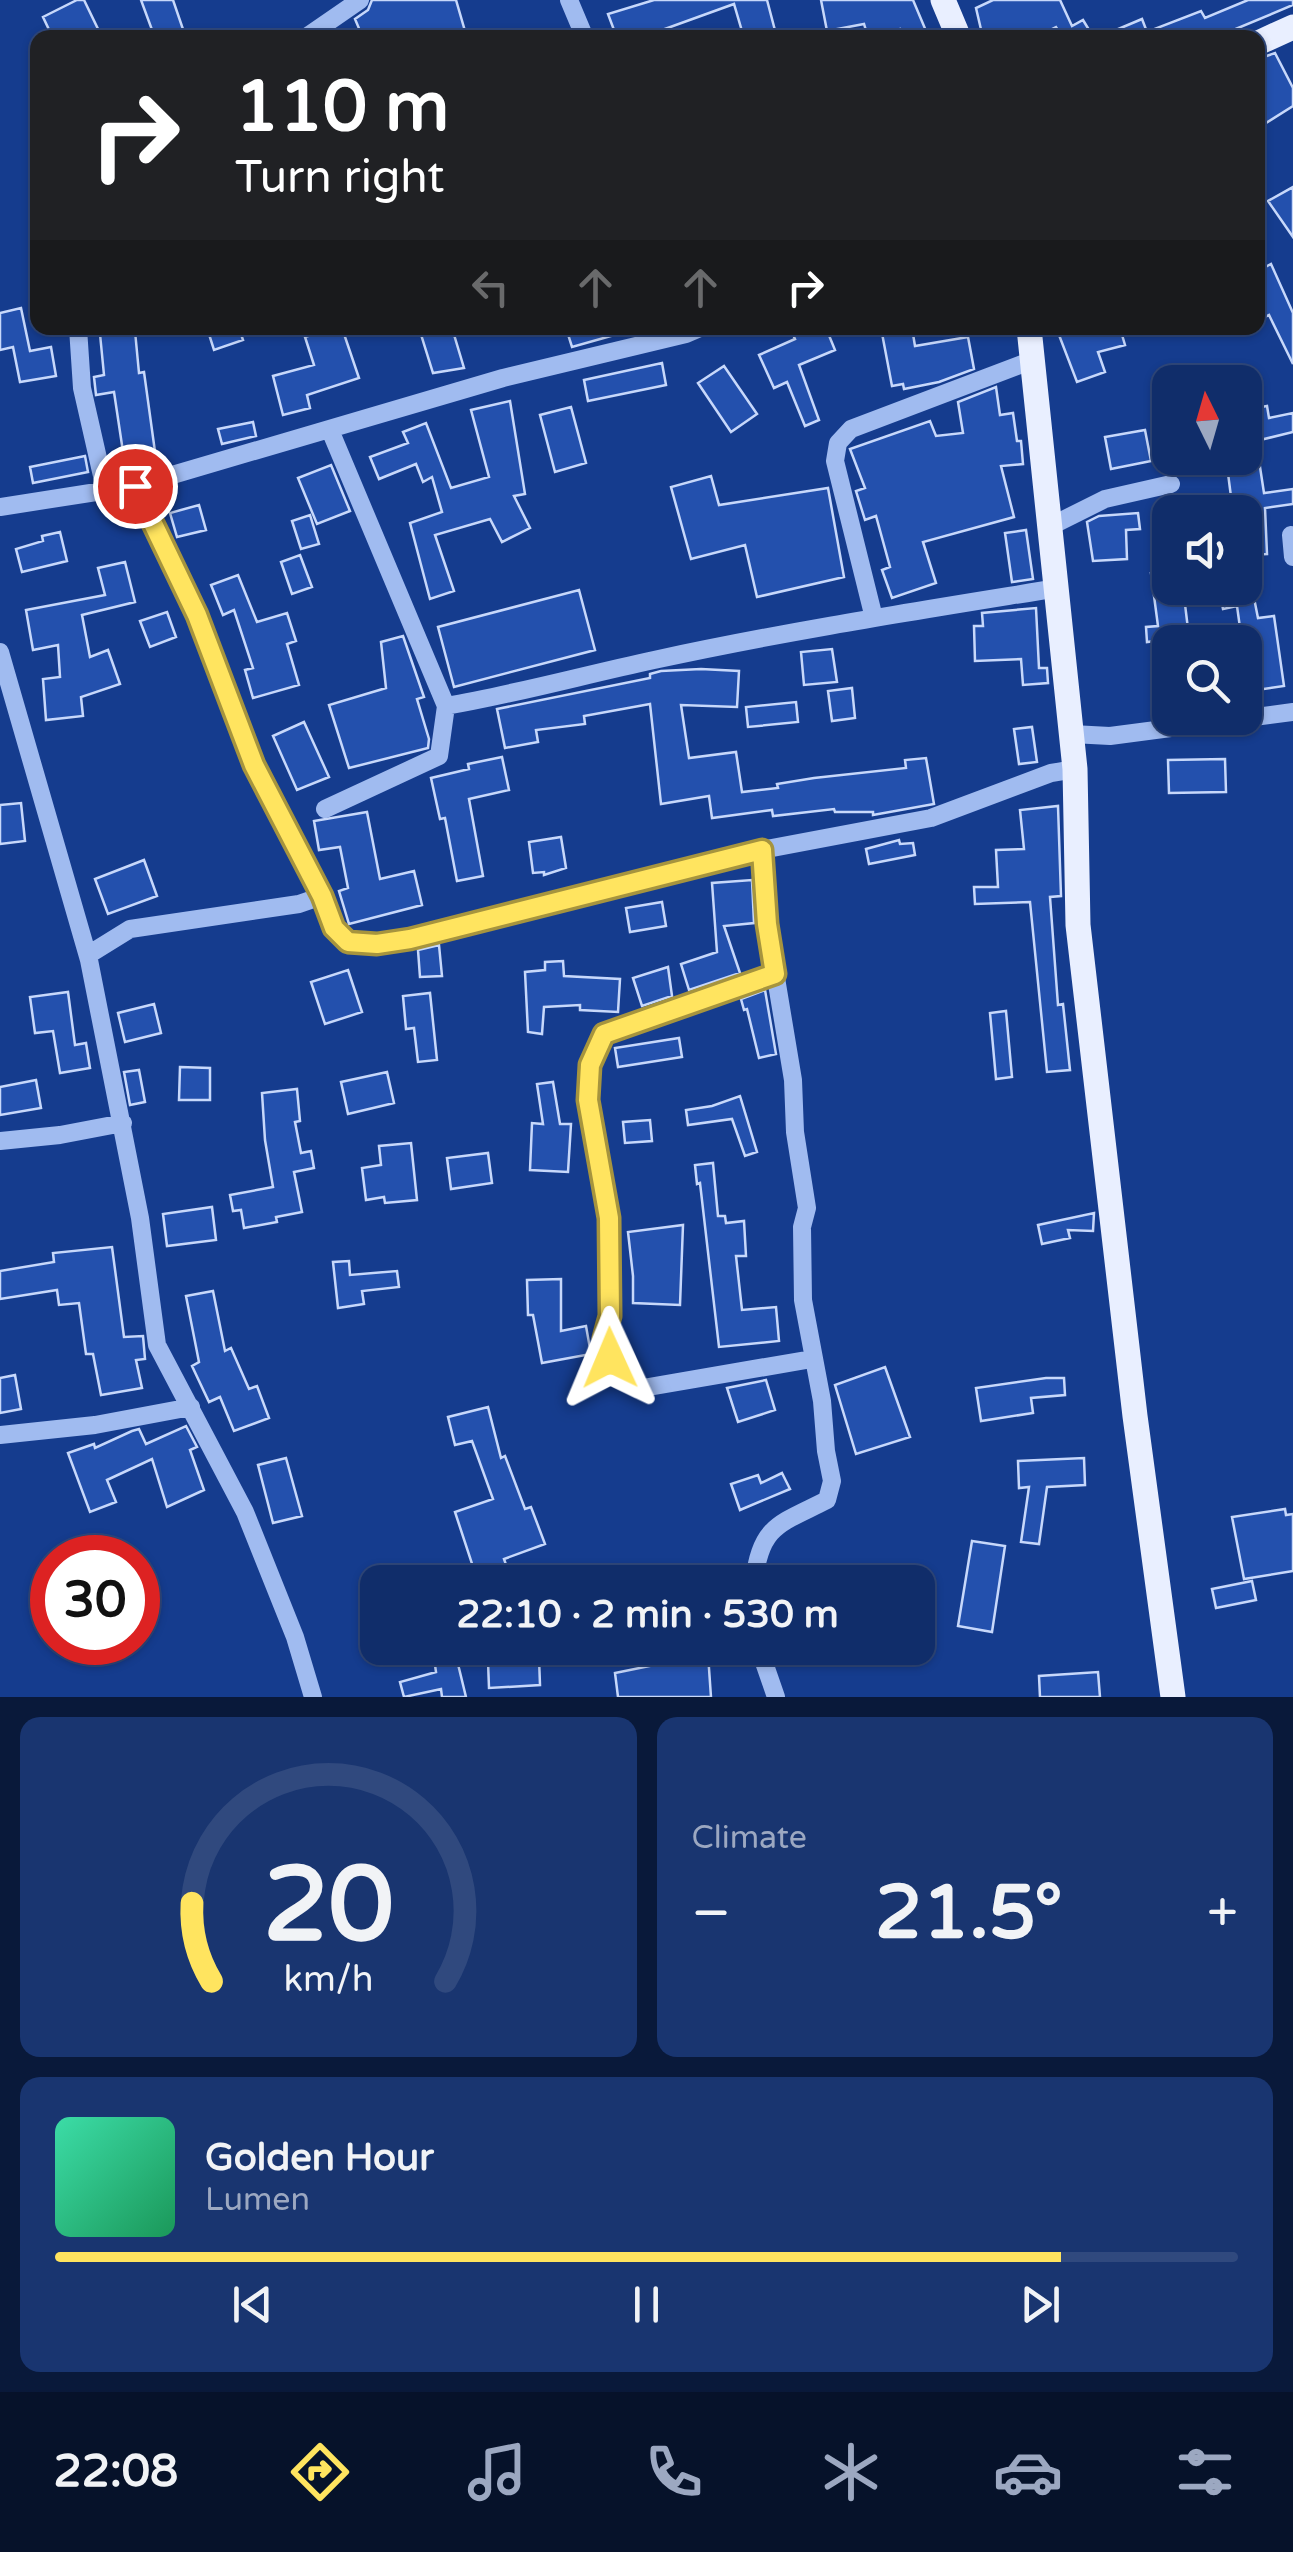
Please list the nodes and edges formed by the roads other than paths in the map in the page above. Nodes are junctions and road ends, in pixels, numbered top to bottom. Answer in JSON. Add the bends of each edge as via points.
{"nodes":[{"id":1,"x":360,"y":0,"type":"edge"},
{"id":2,"x":570,"y":0,"type":"edge"},
{"id":3,"x":943,"y":0,"type":"edge"},
{"id":4,"x":1293,"y":27,"type":"edge"},
{"id":5,"x":317,"y":30,"type":"edge"},
{"id":6,"x":582,"y":30,"type":"edge"},
{"id":7,"x":956,"y":30,"type":"edge"},
{"id":8,"x":1265,"y":41,"type":"edge"},
{"id":9,"x":78,"y":335,"type":"edge"},
{"id":10,"x":667,"y":335,"type":"edge"},
{"id":11,"x":1030,"y":335,"type":"edge"},
{"id":12,"x":1032,"y":360,"type":"junction"},
{"id":13,"x":330,"y":430,"type":"junction"},
{"id":14,"x":1171,"y":484,"type":"dead end"},
{"id":15,"x":135,"y":486,"type":"junction"},
{"id":16,"x":105,"y":489,"type":"junction"},
{"id":17,"x":0,"y":507,"type":"edge"},
{"id":18,"x":1051,"y":526,"type":"junction"},
{"id":19,"x":1291,"y":535,"type":"edge"},
{"id":20,"x":1293,"y":557,"type":"edge"},
{"id":21,"x":1058,"y":588,"type":"junction"},
{"id":22,"x":874,"y":618,"type":"junction"},
{"id":23,"x":0,"y":652,"type":"edge"},
{"id":24,"x":446,"y":706,"type":"junction"},
{"id":25,"x":1293,"y":712,"type":"edge"},
{"id":26,"x":1072,"y":734,"type":"junction"},
{"id":27,"x":1075,"y":768,"type":"junction"},
{"id":28,"x":325,"y":808,"type":"dead end"},
{"id":29,"x":762,"y":850,"type":"junction"},
{"id":30,"x":322,"y":896,"type":"junction"},
{"id":31,"x":88,"y":955,"type":"junction"},
{"id":32,"x":775,"y":974,"type":"junction"},
{"id":33,"x":122,"y":1123,"type":"junction"},
{"id":34,"x":0,"y":1140,"type":"edge"},
{"id":35,"x":812,"y":1359,"type":"junction"},
{"id":36,"x":191,"y":1407,"type":"junction"},
{"id":37,"x":0,"y":1435,"type":"edge"},
{"id":38,"x":756,"y":1565,"type":"edge"},
{"id":39,"x":765,"y":1665,"type":"edge"},
{"id":40,"x":313,"y":1697,"type":"edge"},
{"id":41,"x":776,"y":1697,"type":"edge"},
{"id":42,"x":1173,"y":1697,"type":"edge"}],
"edges":[{"from":1,"to":5,"type":"street"},
{"from":2,"to":6,"type":"street"},
{"from":3,"to":7,"type":"main road"},
{"from":4,"to":8,"type":"main road"},
{"from":9,"to":16,"type":"street","via":[[82,388]]},
{"from":10,"to":13,"type":"street"},
{"from":11,"to":12,"type":"main road"},
{"from":12,"to":18,"type":"main road"},
{"from":12,"to":22,"type":"street","via":[[851,429],[838,443],[835,461]]},
{"from":13,"to":15,"type":"street"},
{"from":13,"to":24,"type":"street"},
{"from":14,"to":18,"type":"street","via":[[1105,499]]},
{"from":15,"to":16,"type":"street"},
{"from":15,"to":30,"type":"street","via":[[197,615],[254,765]]},
{"from":16,"to":17,"type":"street"},
{"from":18,"to":21,"type":"main road"},
{"from":19,"to":20,"type":"street"},
{"from":21,"to":22,"type":"street"},
{"from":21,"to":26,"type":"main road"},
{"from":22,"to":24,"type":"street"},
{"from":23,"to":31,"type":"street"},
{"from":24,"to":28,"type":"street","via":[[439,756]]},
{"from":25,"to":26,"type":"street","via":[[1110,736]]},
{"from":26,"to":27,"type":"main road"},
{"from":27,"to":29,"type":"street","via":[[931,818]]},
{"from":27,"to":42,"type":"main road","via":[[1078,925]]},
{"from":29,"to":30,"type":"street","via":[[377,944],[348,942],[334,928]]},
{"from":29,"to":32,"type":"street"},
{"from":30,"to":31,"type":"street","via":[[130,928]]},
{"from":31,"to":33,"type":"street"},
{"from":32,"to":35,"type":"street","via":[[806,1208],[804,1300]]},
{"from":32,"to":35,"type":"street","via":[[604,1034],[590,1065],[588,1100],[609,1218],[610,1316],[604,1338],[623,1381],[638,1389]]},
{"from":33,"to":34,"type":"street"},
{"from":33,"to":36,"type":"street","via":[[158,1345]]},
{"from":35,"to":38,"type":"street","via":[[832,1482],[827,1500],[772,1528]]},
{"from":36,"to":37,"type":"street"},
{"from":36,"to":40,"type":"street","via":[[245,1512]]},
{"from":39,"to":41,"type":"street"}]}
